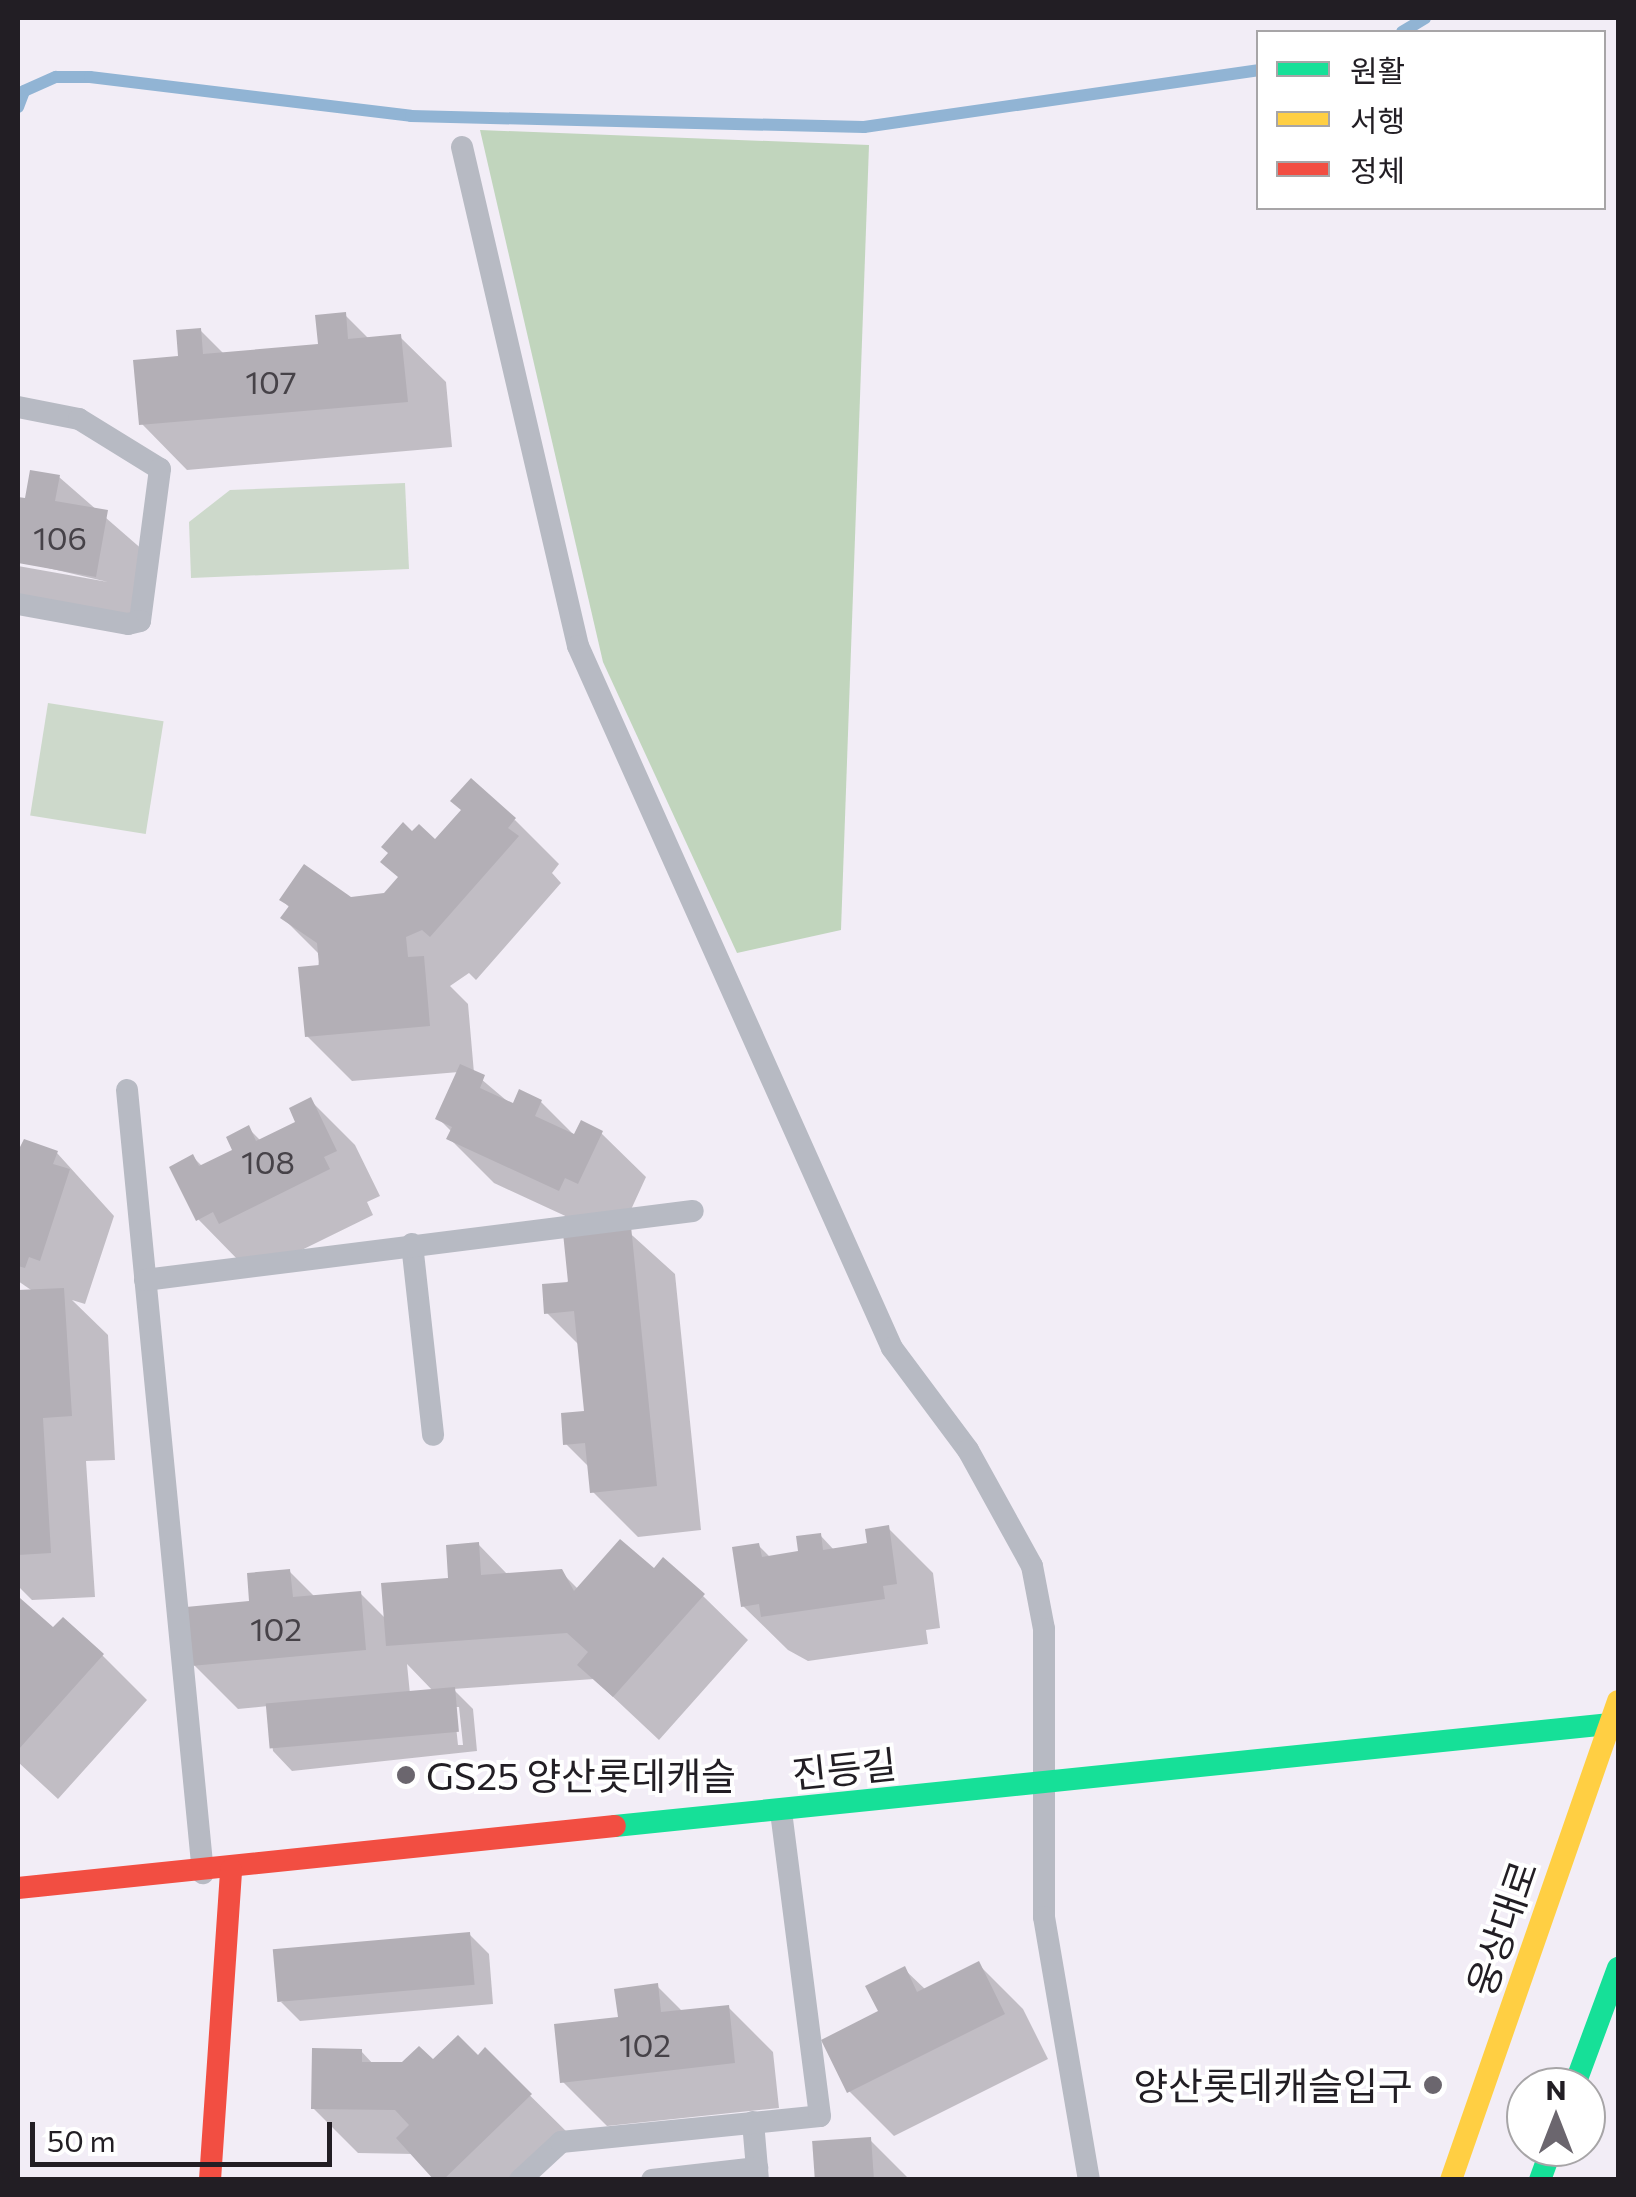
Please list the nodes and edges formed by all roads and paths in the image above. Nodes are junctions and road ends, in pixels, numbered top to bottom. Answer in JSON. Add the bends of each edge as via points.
{"nodes":[{"id":1,"x":462,"y":147,"type":"dead end"},
{"id":2,"x":18,"y":407,"type":"edge"},
{"id":3,"x":18,"y":604,"type":"edge"},
{"id":4,"x":126,"y":1090,"type":"dead end"},
{"id":5,"x":693,"y":1211,"type":"dead end"},
{"id":6,"x":412,"y":1244,"type":"junction"},
{"id":7,"x":145,"y":1280,"type":"junction"},
{"id":8,"x":433,"y":1435,"type":"dead end"},
{"id":9,"x":1618,"y":1701,"type":"edge"},
{"id":10,"x":1614,"y":1723,"type":"edge"},
{"id":11,"x":1046,"y":1781,"type":"junction"},
{"id":12,"x":782,"y":1811,"type":"junction"},
{"id":13,"x":231,"y":1870,"type":"junction"},
{"id":14,"x":203,"y":1873,"type":"junction"},
{"id":15,"x":18,"y":1888,"type":"edge"},
{"id":16,"x":1618,"y":1968,"type":"edge"},
{"id":17,"x":1581,"y":2067,"type":"edge"},
{"id":18,"x":753,"y":2122,"type":"junction"},
{"id":19,"x":758,"y":2174,"type":"edge"},
{"id":20,"x":210,"y":2180,"type":"edge"},
{"id":21,"x":520,"y":2180,"type":"edge"},
{"id":22,"x":652,"y":2180,"type":"edge"},
{"id":23,"x":1090,"y":2180,"type":"edge"},
{"id":24,"x":1451,"y":2180,"type":"edge"}],
"edges":[{"from":1,"to":11,"type":"lane","via":[[578,646],[892,1348],[968,1450],[1032,1566],[1044,1629]]},
{"from":2,"to":3,"type":"lane","via":[[79,418],[160,469],[140,621]]},
{"from":4,"to":7,"type":"lane"},
{"from":5,"to":6,"type":"lane"},
{"from":6,"to":7,"type":"lane"},
{"from":6,"to":8,"type":"lane"},
{"from":7,"to":14,"type":"lane"},
{"from":9,"to":10,"type":"street","name":"웅상대로"},
{"from":10,"to":11,"type":"street","name":"진등길"},
{"from":10,"to":24,"type":"street","name":"웅상대로"},
{"from":11,"to":12,"type":"street","name":"진등길"},
{"from":11,"to":23,"type":"lane","via":[[1044,1917]]},
{"from":12,"to":13,"type":"street","name":"진등길"},
{"from":12,"to":18,"type":"lane","via":[[820,2116]]},
{"from":13,"to":14,"type":"street","name":"진등길"},
{"from":13,"to":20,"type":"street"},
{"from":14,"to":15,"type":"street","name":"진등길"},
{"from":16,"to":17,"type":"street"},
{"from":18,"to":19,"type":"lane"},
{"from":18,"to":21,"type":"lane","via":[[561,2142]]},
{"from":19,"to":22,"type":"lane"}]}
